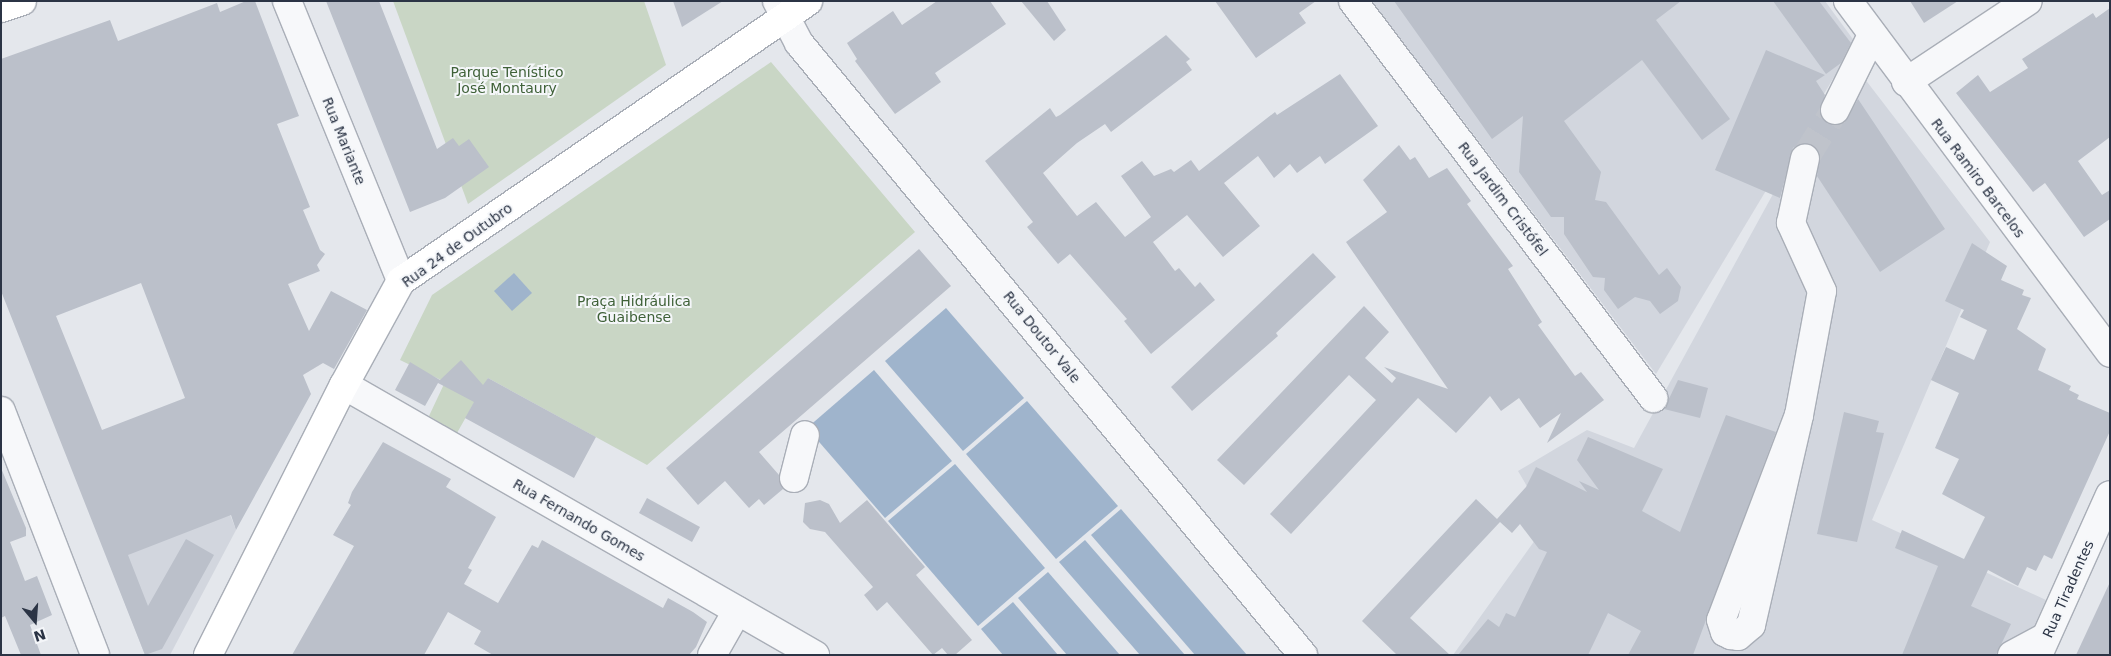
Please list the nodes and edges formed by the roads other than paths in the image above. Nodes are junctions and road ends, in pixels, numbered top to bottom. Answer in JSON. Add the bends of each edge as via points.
{"nodes":[{"id":1,"x":22,"y":1,"type":"edge"},
{"id":2,"x":287,"y":1,"type":"edge"},
{"id":3,"x":808,"y":1,"type":"edge"},
{"id":4,"x":1353,"y":1,"type":"edge"},
{"id":5,"x":1848,"y":1,"type":"edge"},
{"id":6,"x":2028,"y":1,"type":"edge"},
{"id":7,"x":1,"y":8,"type":"edge"},
{"id":8,"x":781,"y":9,"type":"edge"},
{"id":9,"x":1872,"y":35,"type":"junction"},
{"id":10,"x":1906,"y":82,"type":"junction"},
{"id":11,"x":1835,"y":110,"type":"tunnel mouth"},
{"id":12,"x":1805,"y":158,"type":"tunnel mouth"},
{"id":13,"x":401,"y":281,"type":"junction"},
{"id":14,"x":2110,"y":353,"type":"edge"},
{"id":15,"x":344,"y":385,"type":"junction"},
{"id":16,"x":1653,"y":398,"type":"dead end"},
{"id":17,"x":1,"y":411,"type":"edge"},
{"id":18,"x":1799,"y":416,"type":"junction"},
{"id":19,"x":805,"y":435,"type":"dead end"},
{"id":20,"x":794,"y":478,"type":"dead end"},
{"id":21,"x":2110,"y":495,"type":"edge"},
{"id":22,"x":737,"y":611,"type":"junction"},
{"id":23,"x":2042,"y":646,"type":"edge"},
{"id":24,"x":95,"y":655,"type":"edge"},
{"id":25,"x":208,"y":655,"type":"edge"},
{"id":26,"x":712,"y":655,"type":"edge"},
{"id":27,"x":815,"y":655,"type":"edge"},
{"id":28,"x":1303,"y":655,"type":"edge"},
{"id":29,"x":2012,"y":655,"type":"edge"}],
"edges":[{"from":1,"to":7,"type":"main road"},
{"from":2,"to":13,"type":"street","name":"Rua Mariante"},
{"from":3,"to":8,"type":"main road","name":"Rua 24 de Outubro"},
{"from":4,"to":16,"type":"street","name":"Rua Jardim Cristófel"},
{"from":5,"to":9,"type":"street","name":"Rua Ramiro Barcelos"},
{"from":6,"to":10,"type":"street"},
{"from":8,"to":13,"type":"main road","name":"Rua 24 de Outubro"},
{"from":8,"to":28,"type":"street","name":"Rua Doutor Vale","via":[[799,43]]},
{"from":9,"to":10,"type":"street","name":"Rua Ramiro Barcelos"},
{"from":9,"to":11,"type":"street"},
{"from":10,"to":14,"type":"street","name":"Rua Ramiro Barcelos"},
{"from":12,"to":18,"type":"street","via":[[1791,222],[1822,291]]},
{"from":13,"to":15,"type":"main road","name":"Rua 24 de Outubro"},
{"from":15,"to":22,"type":"street","name":"Rua Fernando Gomes"},
{"from":15,"to":25,"type":"main road","name":"Rua 24 de Outubro"},
{"from":17,"to":24,"type":"street"},
{"from":18,"to":18,"type":"street","via":[[1721,620],[1725,632],[1730,635],[1738,636],[1751,625]]},
{"from":19,"to":20,"type":"street"},
{"from":21,"to":23,"type":"street","name":"Rua Tiradentes"},
{"from":22,"to":26,"type":"street"},
{"from":22,"to":27,"type":"street","name":"Rua Fernando Gomes"},
{"from":23,"to":29,"type":"street"}]}
